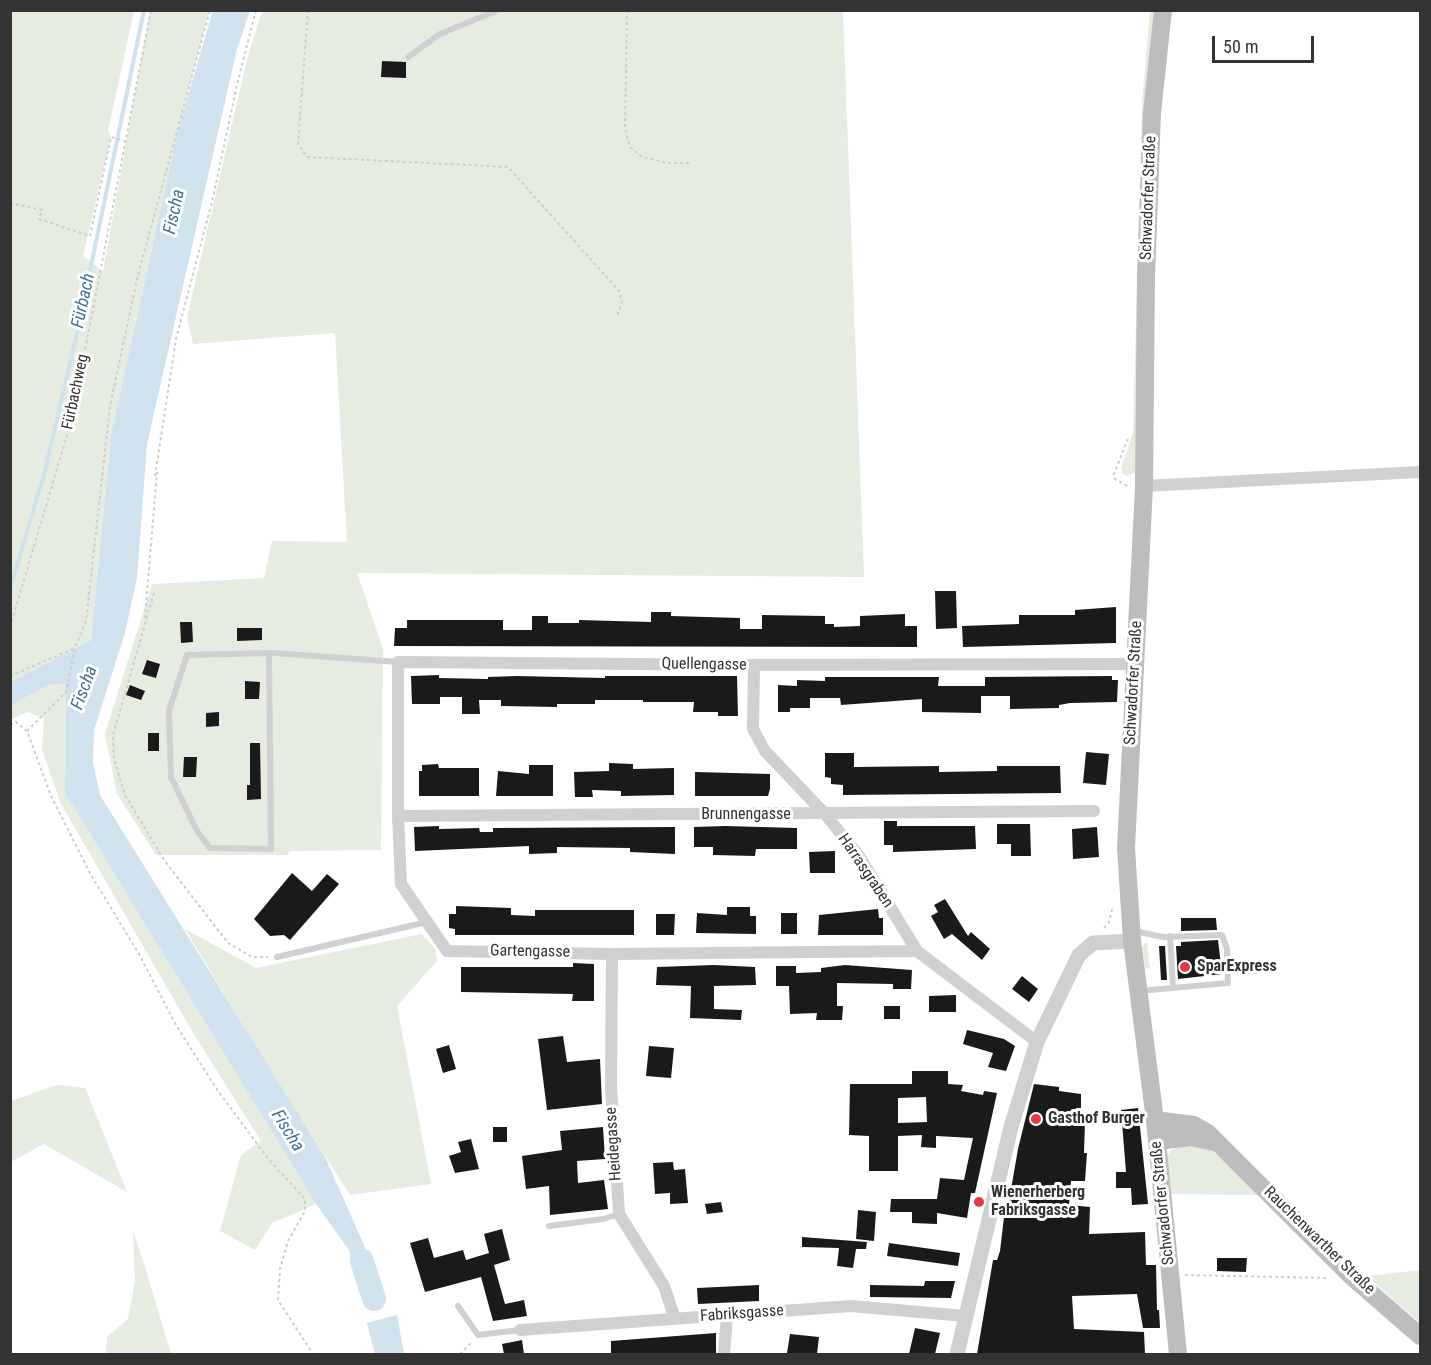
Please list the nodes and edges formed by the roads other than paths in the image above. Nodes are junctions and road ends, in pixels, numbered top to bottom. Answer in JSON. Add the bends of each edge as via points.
{"nodes":[{"id":1,"x":498,"y":10,"type":"edge"},
{"id":2,"x":1163,"y":10,"type":"edge"},
{"id":3,"x":408,"y":57,"type":"dead end"},
{"id":4,"x":1420,"y":472,"type":"edge"},
{"id":5,"x":1144,"y":486,"type":"junction"},
{"id":6,"x":271,"y":653,"type":"junction"},
{"id":7,"x":398,"y":662,"type":"junction"},
{"id":8,"x":1135,"y":664,"type":"junction"},
{"id":9,"x":754,"y":665,"type":"junction"},
{"id":10,"x":1094,"y":811,"type":"dead end"},
{"id":11,"x":825,"y":814,"type":"junction"},
{"id":12,"x":398,"y":816,"type":"junction"},
{"id":13,"x":427,"y":922,"type":"junction"},
{"id":14,"x":1132,"y":935,"type":"junction"},
{"id":15,"x":1170,"y":936,"type":"junction"},
{"id":16,"x":917,"y":951,"type":"junction"},
{"id":17,"x":612,"y":954,"type":"junction"},
{"id":18,"x":277,"y":957,"type":"road end"},
{"id":19,"x":1173,"y":987,"type":"junction"},
{"id":20,"x":1139,"y":991,"type":"junction"},
{"id":21,"x":1036,"y":1042,"type":"junction"},
{"id":22,"x":1155,"y":1120,"type":"junction"},
{"id":23,"x":1157,"y":1141,"type":"junction"},
{"id":24,"x":1220,"y":1144,"type":"junction"},
{"id":25,"x":619,"y":1214,"type":"junction"},
{"id":26,"x":549,"y":1226,"type":"dead end"},
{"id":27,"x":458,"y":1306,"type":"dead end"},
{"id":28,"x":727,"y":1314,"type":"junction"},
{"id":29,"x":965,"y":1316,"type":"junction"},
{"id":30,"x":675,"y":1319,"type":"junction"},
{"id":31,"x":520,"y":1330,"type":"joint"},
{"id":32,"x":1420,"y":1336,"type":"edge"},
{"id":33,"x":724,"y":1354,"type":"edge"},
{"id":34,"x":957,"y":1354,"type":"edge"},
{"id":35,"x":1178,"y":1354,"type":"edge"}],
"edges":[{"from":1,"to":3,"type":"lane","via":[[440,34]]},
{"from":2,"to":5,"type":"main road","name":"Schwadorfer Straße","via":[[1152,113],[1146,255]]},
{"from":4,"to":5,"type":"street"},
{"from":5,"to":8,"type":"main road","name":"Schwadorfer Straße"},
{"from":6,"to":6,"type":"lane","name":"Quellengasse","via":[[271,849],[210,848],[197,831],[171,777],[169,711],[187,655]]},
{"from":6,"to":7,"type":"lane","name":"Quellengasse"},
{"from":7,"to":9,"type":"street","name":"Quellengasse"},
{"from":7,"to":12,"type":"street","name":"Gartengasse"},
{"from":8,"to":9,"type":"street","name":"Quellengasse"},
{"from":8,"to":14,"type":"main road","name":"Schwadorfer Straße","via":[[1127,826]]},
{"from":9,"to":11,"type":"street","name":"Harrasgraben","via":[[753,729],[765,752]]},
{"from":10,"to":11,"type":"street","name":"Brunnengasse"},
{"from":11,"to":12,"type":"street","name":"Brunnengasse"},
{"from":11,"to":16,"type":"street","name":"Harrasgraben","via":[[860,856]]},
{"from":12,"to":13,"type":"street","name":"Gartengasse","via":[[401,884]]},
{"from":13,"to":17,"type":"street","name":"Gartengasse","via":[[447,951]]},
{"from":13,"to":18,"type":"lane"},
{"from":14,"to":15,"type":"lane"},
{"from":14,"to":20,"type":"main road","name":"Schwadorfer Straße"},
{"from":14,"to":21,"type":"street","via":[[1093,943],[1079,955]]},
{"from":15,"to":19,"type":"lane"},
{"from":15,"to":19,"type":"lane","via":[[1222,934],[1227,949],[1228,983]]},
{"from":16,"to":17,"type":"street","name":"Gartengasse"},
{"from":16,"to":21,"type":"street","name":"Harrasgraben"},
{"from":17,"to":25,"type":"street","name":"Heidegasse","via":[[611,1087]]},
{"from":19,"to":20,"type":"lane"},
{"from":20,"to":22,"type":"main road","name":"Schwadorfer Straße"},
{"from":21,"to":29,"type":"street"},
{"from":22,"to":23,"type":"main road","name":"Schwadorfer Straße"},
{"from":22,"to":24,"type":"main road","name":"Rauchenwarther Straße","via":[[1194,1125]]},
{"from":23,"to":24,"type":"main road","via":[[1191,1137]]},
{"from":23,"to":35,"type":"main road","name":"Schwadorfer Straße"},
{"from":24,"to":32,"type":"main road","name":"Rauchenwarther Straße","via":[[1350,1275]]},
{"from":25,"to":26,"type":"lane"},
{"from":25,"to":30,"type":"street","name":"Heidegasse","via":[[664,1286]]},
{"from":27,"to":31,"type":"lane","via":[[478,1335]]},
{"from":28,"to":29,"type":"street","name":"Fabriksgasse","via":[[850,1306]]},
{"from":28,"to":30,"type":"street","name":"Fabriksgasse"},
{"from":28,"to":33,"type":"street"},
{"from":29,"to":34,"type":"street"},
{"from":30,"to":31,"type":"street","name":"Fabriksgasse"}]}
